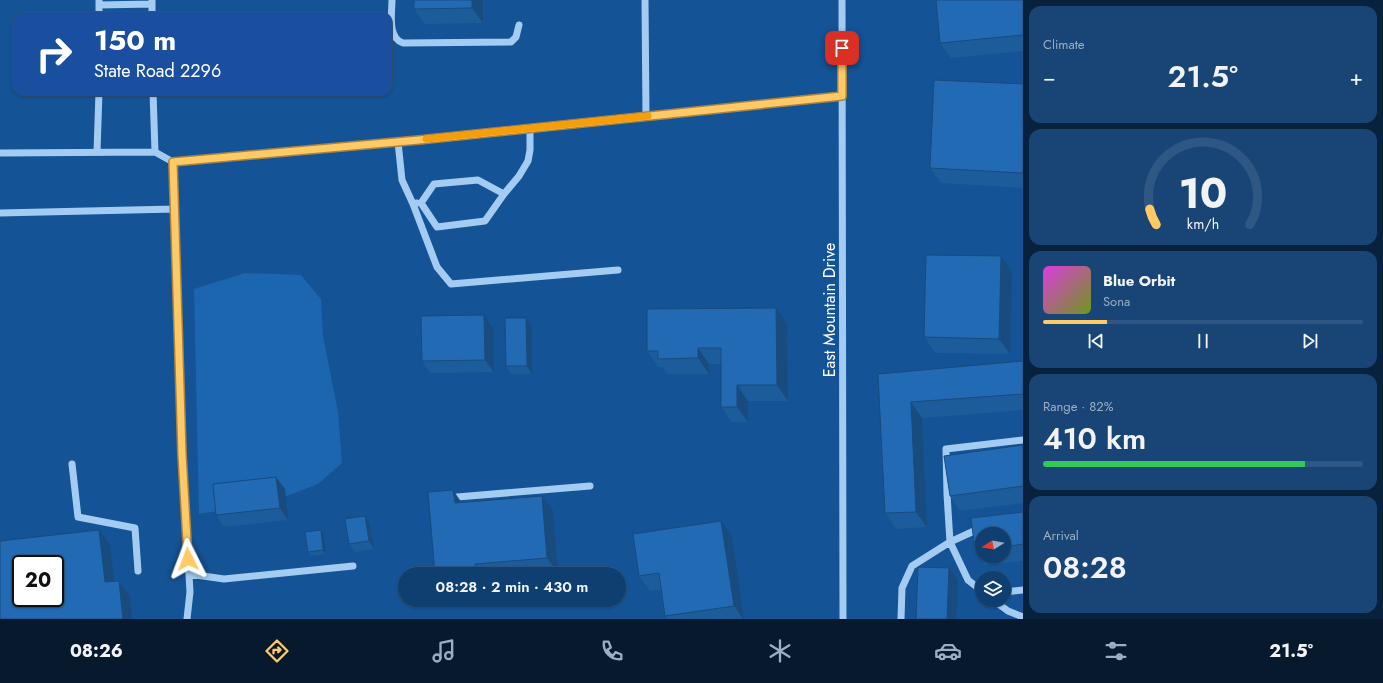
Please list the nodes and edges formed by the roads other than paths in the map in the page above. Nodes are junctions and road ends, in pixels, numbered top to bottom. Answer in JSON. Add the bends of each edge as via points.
{"nodes":[{"id":1,"x":392,"y":0,"type":"edge"},
{"id":2,"x":646,"y":0,"type":"edge"},
{"id":3,"x":842,"y":0,"type":"edge"},
{"id":4,"x":152,"y":2,"type":"edge"},
{"id":5,"x":99,"y":3,"type":"edge"},
{"id":6,"x":519,"y":26,"type":"dead end"},
{"id":7,"x":99,"y":96,"type":"edge"},
{"id":8,"x":153,"y":96,"type":"edge"},
{"id":9,"x":842,"y":96,"type":"junction"},
{"id":10,"x":646,"y":116,"type":"junction"},
{"id":11,"x":530,"y":128,"type":"junction"},
{"id":12,"x":398,"y":142,"type":"junction"},
{"id":13,"x":97,"y":152,"type":"junction"},
{"id":14,"x":155,"y":152,"type":"junction"},
{"id":15,"x":0,"y":153,"type":"edge"},
{"id":16,"x":173,"y":162,"type":"junction"},
{"id":17,"x":504,"y":194,"type":"junction"},
{"id":18,"x":421,"y":203,"type":"junction"},
{"id":19,"x":413,"y":204,"type":"junction"},
{"id":20,"x":175,"y":210,"type":"junction"},
{"id":21,"x":0,"y":213,"type":"edge"},
{"id":22,"x":618,"y":270,"type":"dead end"},
{"id":23,"x":1023,"y":440,"type":"edge"},
{"id":24,"x":72,"y":464,"type":"dead end"},
{"id":25,"x":590,"y":486,"type":"dead end"},
{"id":26,"x":457,"y":497,"type":"dead end"},
{"id":27,"x":975,"y":531,"type":"edge"},
{"id":28,"x":950,"y":542,"type":"junction"},
{"id":29,"x":353,"y":566,"type":"dead end"},
{"id":30,"x":138,"y":571,"type":"dead end"},
{"id":31,"x":189,"y":574,"type":"junction"},
{"id":32,"x":975,"y":586,"type":"edge"},
{"id":33,"x":1023,"y":590,"type":"edge"},
{"id":34,"x":1011,"y":591,"type":"edge"},
{"id":35,"x":1002,"y":607,"type":"edge"},
{"id":36,"x":1023,"y":616,"type":"edge"},
{"id":37,"x":187,"y":619,"type":"edge"},
{"id":38,"x":844,"y":619,"type":"edge"},
{"id":39,"x":901,"y":619,"type":"edge"}],
"edges":[{"from":1,"to":6,"type":"street","via":[[392,34],[398,42],[511,42],[516,37]]},
{"from":2,"to":10,"type":"street"},
{"from":3,"to":9,"type":"street","name":"East Mountain Drive"},
{"from":4,"to":5,"type":"street"},
{"from":7,"to":13,"type":"street"},
{"from":8,"to":14,"type":"street"},
{"from":9,"to":10,"type":"street"},
{"from":9,"to":38,"type":"street","name":"East Mountain Drive"},
{"from":10,"to":11,"type":"street"},
{"from":11,"to":12,"type":"street"},
{"from":11,"to":17,"type":"street","via":[[528,160]]},
{"from":12,"to":16,"type":"street"},
{"from":12,"to":19,"type":"street","via":[[402,180]]},
{"from":13,"to":14,"type":"street"},
{"from":13,"to":15,"type":"street"},
{"from":14,"to":16,"type":"street"},
{"from":16,"to":20,"type":"street"},
{"from":17,"to":18,"type":"street","via":[[478,180],[434,184]]},
{"from":17,"to":18,"type":"street","via":[[485,221],[437,227]]},
{"from":18,"to":19,"type":"street"},
{"from":19,"to":22,"type":"street","via":[[437,267],[451,284]]},
{"from":20,"to":21,"type":"street"},
{"from":20,"to":31,"type":"street","via":[[182,447]]},
{"from":23,"to":28,"type":"street","via":[[946,449]]},
{"from":24,"to":30,"type":"street","via":[[78,517],[135,528]]},
{"from":25,"to":26,"type":"street"},
{"from":27,"to":28,"type":"street"},
{"from":28,"to":32,"type":"street","via":[[968,580]]},
{"from":28,"to":39,"type":"street","via":[[912,566],[902,588]]},
{"from":29,"to":31,"type":"street","via":[[224,579]]},
{"from":31,"to":37,"type":"street"},
{"from":33,"to":34,"type":"street"},
{"from":35,"to":36,"type":"street","via":[[1008,612]]}]}
